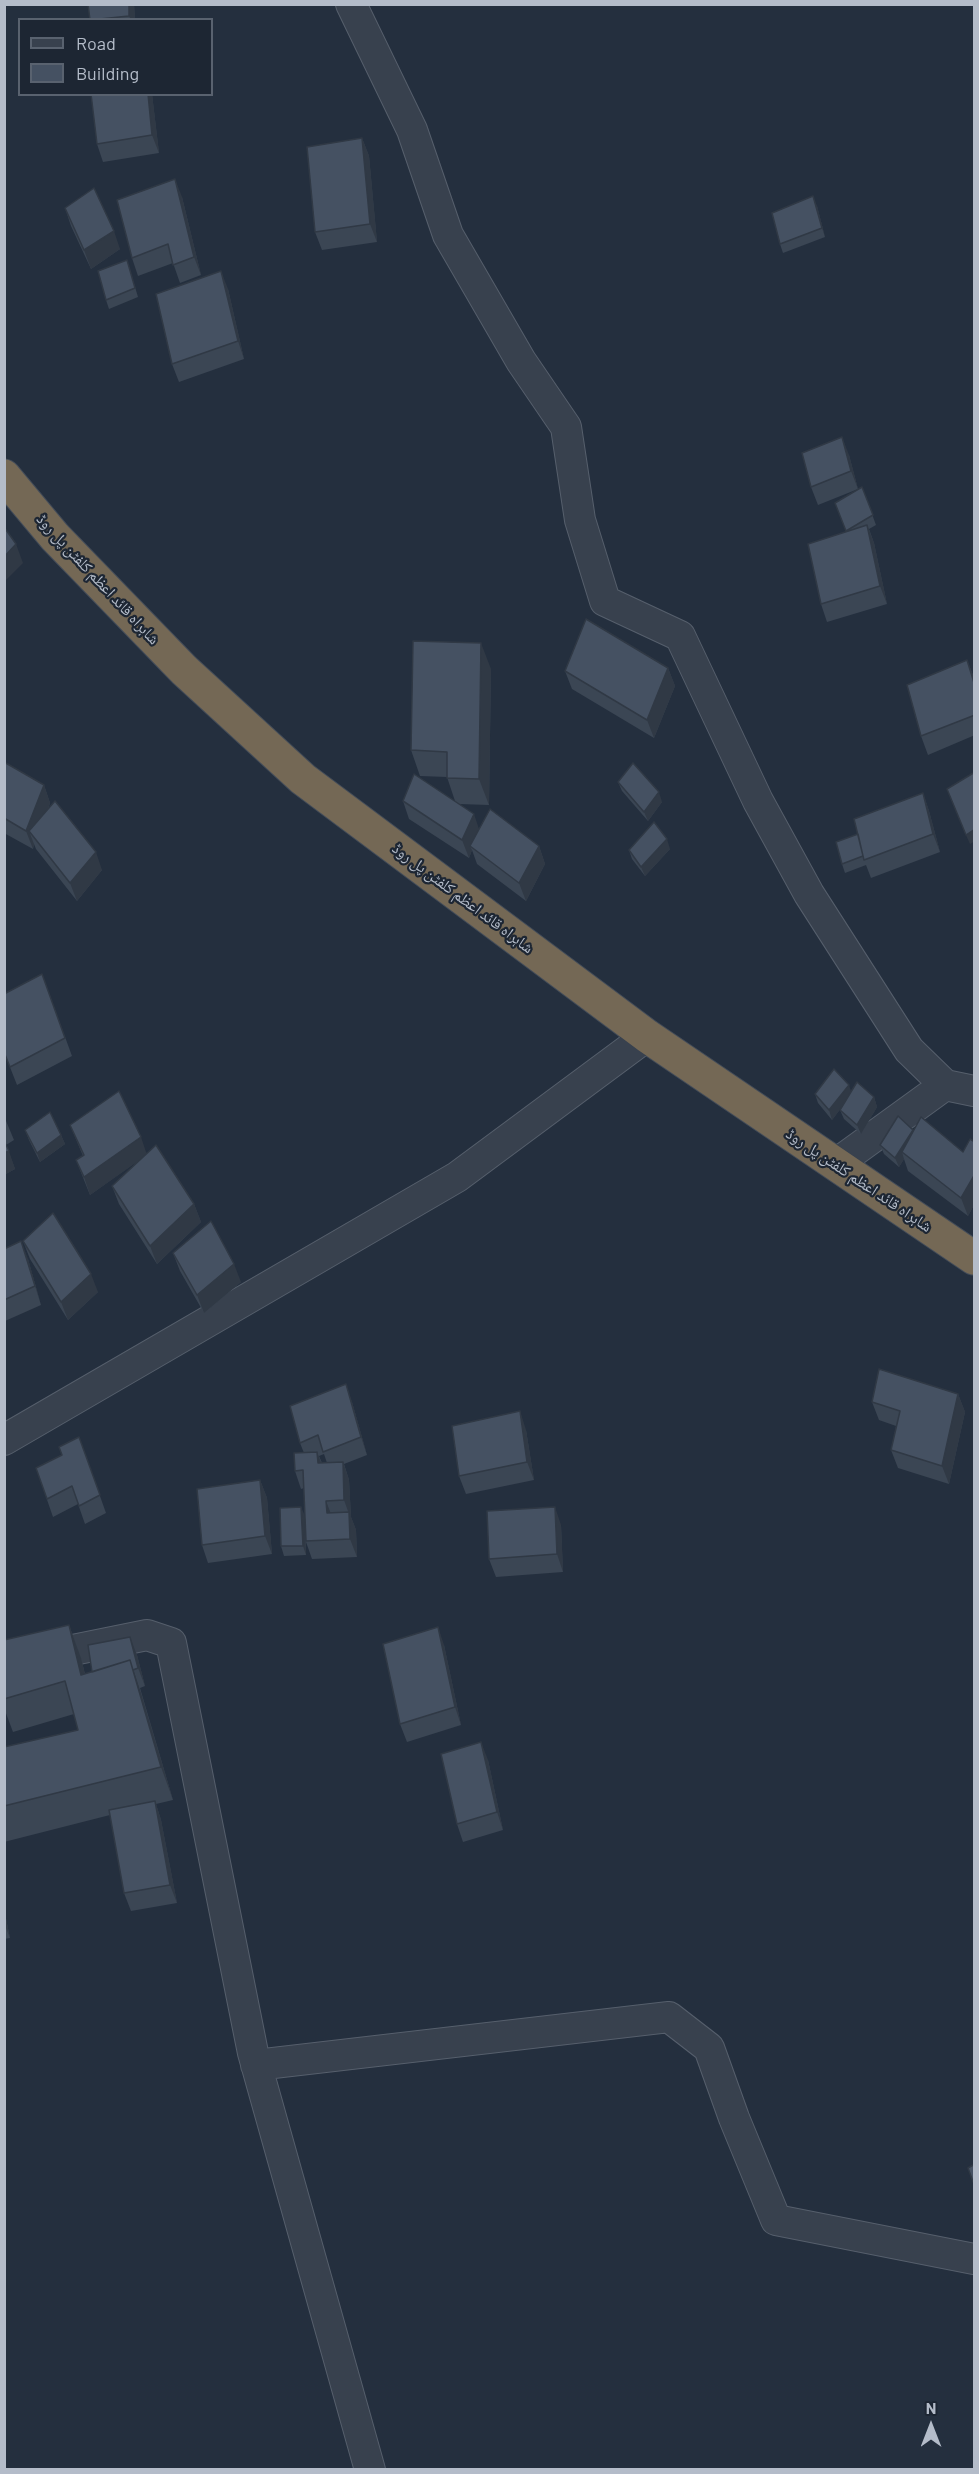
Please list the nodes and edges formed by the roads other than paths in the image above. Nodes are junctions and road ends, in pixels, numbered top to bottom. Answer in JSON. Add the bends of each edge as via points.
{"nodes":[{"id":1,"x":351,"y":4,"type":"edge"},
{"id":2,"x":4,"y":476,"type":"edge"},
{"id":3,"x":647,"y":1036,"type":"junction"},
{"id":4,"x":945,"y":1085,"type":"junction"},
{"id":5,"x":975,"y":1091,"type":"edge"},
{"id":6,"x":836,"y":1164,"type":"junction"},
{"id":7,"x":975,"y":1258,"type":"edge"},
{"id":8,"x":4,"y":1440,"type":"edge"},
{"id":9,"x":4,"y":1664,"type":"edge"},
{"id":10,"x":256,"y":2065,"type":"junction"},
{"id":11,"x":975,"y":2259,"type":"edge"},
{"id":12,"x":370,"y":2469,"type":"edge"}],
"edges":[{"from":1,"to":4,"type":"street","via":[[412,130],[448,235],[520,361],[566,427],[580,520],[605,601],[680,636],[758,801],[809,894],[909,1050]]},
{"from":2,"to":3,"type":"highway","name":"شاہراہ قائد اعظم کلفٹن پل روڈ","via":[[55,537],[184,670],[303,779]]},
{"from":3,"to":6,"type":"highway","name":"شاہراہ قائد اعظم کلفٹن پل روڈ"},
{"from":3,"to":8,"type":"street","via":[[457,1177]]},
{"from":4,"to":5,"type":"street"},
{"from":4,"to":6,"type":"street"},
{"from":6,"to":7,"type":"highway","name":"شاہراہ قائد اعظم کلفٹن پل روڈ"},
{"from":9,"to":10,"type":"street","via":[[147,1635],[171,1643]]},
{"from":10,"to":11,"type":"street","via":[[669,2017],[709,2048],[776,2220]]},
{"from":10,"to":12,"type":"street"}]}
